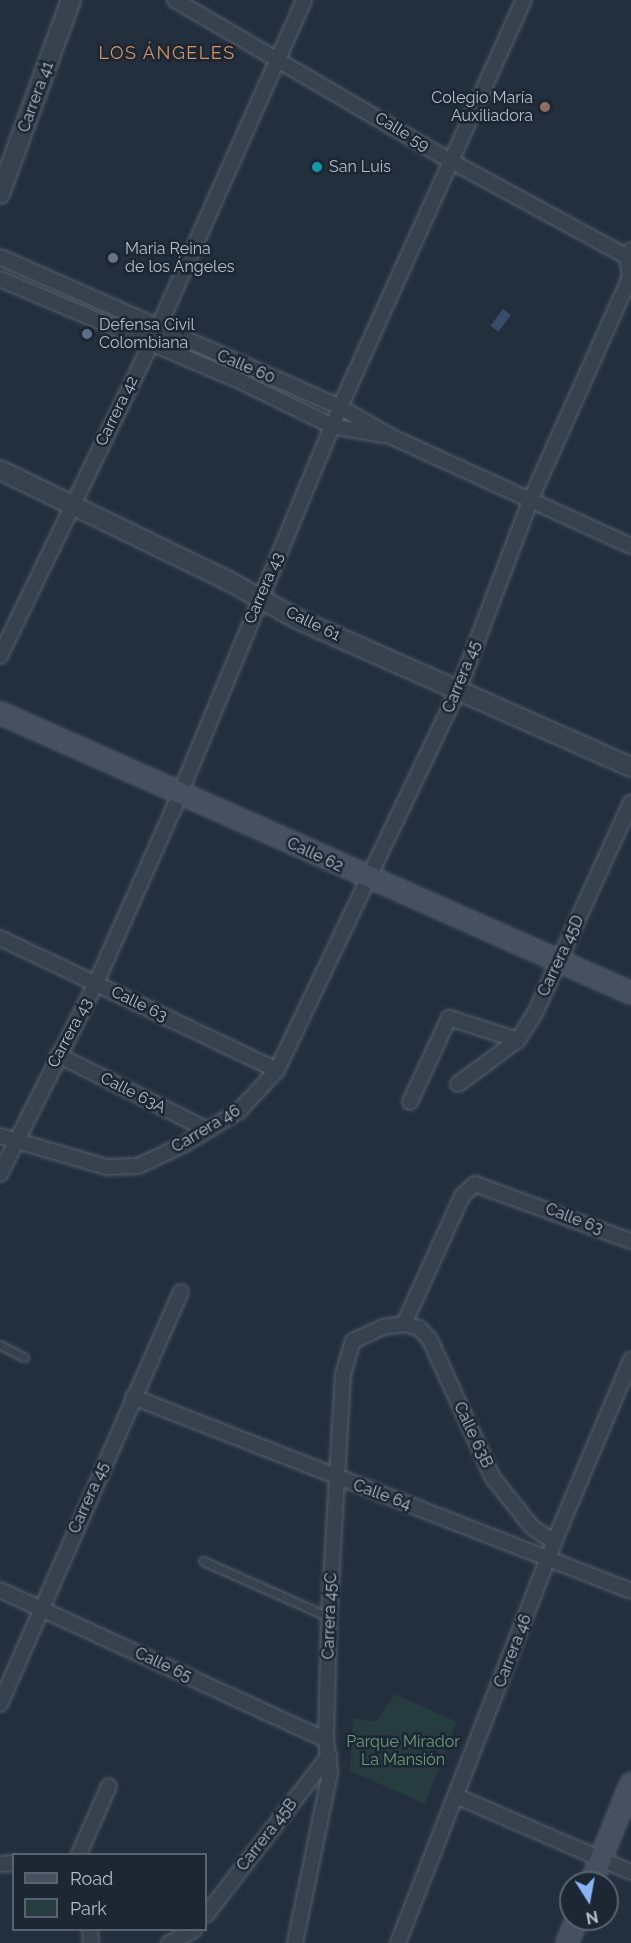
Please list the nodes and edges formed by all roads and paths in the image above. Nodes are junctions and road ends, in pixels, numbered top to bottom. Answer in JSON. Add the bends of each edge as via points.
{"nodes":[{"id":1,"x":71,"y":0,"type":"edge"},
{"id":2,"x":175,"y":0,"type":"edge"},
{"id":3,"x":304,"y":0,"type":"edge"},
{"id":4,"x":525,"y":0,"type":"edge"},
{"id":5,"x":277,"y":57,"type":"junction"},
{"id":6,"x":449,"y":160,"type":"junction"},
{"id":7,"x":0,"y":194,"type":"edge"},
{"id":8,"x":630,"y":256,"type":"edge"},
{"id":9,"x":0,"y":257,"type":"edge"},
{"id":10,"x":631,"y":277,"type":"edge"},
{"id":11,"x":0,"y":279,"type":"edge"},
{"id":12,"x":157,"y":328,"type":"junction"},
{"id":13,"x":151,"y":344,"type":"junction"},
{"id":14,"x":340,"y":406,"type":"junction"},
{"id":15,"x":332,"y":426,"type":"junction"},
{"id":16,"x":392,"y":437,"type":"junction"},
{"id":17,"x":0,"y":470,"type":"edge"},
{"id":18,"x":530,"y":501,"type":"junction"},
{"id":19,"x":72,"y":503,"type":"junction"},
{"id":20,"x":631,"y":546,"type":"edge"},
{"id":21,"x":260,"y":597,"type":"junction"},
{"id":22,"x":0,"y":656,"type":"edge"},
{"id":23,"x":458,"y":691,"type":"junction"},
{"id":24,"x":0,"y":713,"type":"edge"},
{"id":25,"x":631,"y":767,"type":"edge"},
{"id":26,"x":179,"y":792,"type":"junction"},
{"id":27,"x":631,"y":803,"type":"edge"},
{"id":28,"x":368,"y":878,"type":"junction"},
{"id":29,"x":0,"y":938,"type":"edge"},
{"id":30,"x":560,"y":960,"type":"junction"},
{"id":31,"x":96,"y":983,"type":"junction"},
{"id":32,"x":631,"y":993,"type":"edge"},
{"id":33,"x":518,"y":1040,"type":"junction"},
{"id":34,"x":58,"y":1055,"type":"junction"},
{"id":35,"x":278,"y":1070,"type":"junction"},
{"id":36,"x":458,"y":1084,"type":"dead end"},
{"id":37,"x":410,"y":1102,"type":"dead end"},
{"id":38,"x":208,"y":1130,"type":"junction"},
{"id":39,"x":0,"y":1136,"type":"edge"},
{"id":40,"x":14,"y":1139,"type":"junction"},
{"id":41,"x":0,"y":1174,"type":"edge"},
{"id":42,"x":631,"y":1241,"type":"edge"},
{"id":43,"x":181,"y":1292,"type":"dead end"},
{"id":44,"x":404,"y":1324,"type":"junction"},
{"id":45,"x":0,"y":1345,"type":"edge"},
{"id":46,"x":24,"y":1357,"type":"dead end"},
{"id":47,"x":631,"y":1360,"type":"edge"},
{"id":48,"x":627,"y":1381,"type":"edge"},
{"id":49,"x":133,"y":1397,"type":"junction"},
{"id":50,"x":337,"y":1478,"type":"junction"},
{"id":51,"x":554,"y":1542,"type":"junction"},
{"id":52,"x":549,"y":1557,"type":"junction"},
{"id":53,"x":203,"y":1561,"type":"dead end"},
{"id":54,"x":0,"y":1590,"type":"edge"},
{"id":55,"x":631,"y":1591,"type":"edge"},
{"id":56,"x":42,"y":1608,"type":"junction"},
{"id":57,"x":329,"y":1617,"type":"junction"},
{"id":58,"x":0,"y":1704,"type":"edge"},
{"id":59,"x":326,"y":1740,"type":"junction"},
{"id":60,"x":329,"y":1755,"type":"junction"},
{"id":61,"x":631,"y":1784,"type":"edge"},
{"id":62,"x":108,"y":1786,"type":"dead end"},
{"id":63,"x":456,"y":1796,"type":"junction"},
{"id":64,"x":80,"y":1853,"type":"edge"},
{"id":65,"x":601,"y":1859,"type":"junction"},
{"id":66,"x":596,"y":1871,"type":"edge"},
{"id":67,"x":631,"y":1872,"type":"edge"},
{"id":68,"x":207,"y":1914,"type":"edge"},
{"id":69,"x":195,"y":1934,"type":"edge"},
{"id":70,"x":169,"y":1943,"type":"edge"},
{"id":71,"x":295,"y":1943,"type":"edge"},
{"id":72,"x":398,"y":1943,"type":"edge"}],
"edges":[{"from":1,"to":7,"type":"street","name":"Carrera 41"},
{"from":2,"to":5,"type":"street","name":"Calle 59"},
{"from":3,"to":5,"type":"street","name":"Carrera 42"},
{"from":4,"to":6,"type":"street","name":"Carrera 43"},
{"from":5,"to":6,"type":"street","name":"Calle 59"},
{"from":5,"to":12,"type":"street","name":"Carrera 42"},
{"from":6,"to":8,"type":"street","name":"Calle 59"},
{"from":6,"to":14,"type":"street","name":"Carrera 43"},
{"from":8,"to":10,"type":"street","name":"Carrera 45"},
{"from":9,"to":12,"type":"street","name":"Calle 60"},
{"from":10,"to":18,"type":"street","name":"Carrera 45"},
{"from":11,"to":13,"type":"street","name":"Calle 60"},
{"from":12,"to":13,"type":"street","name":"Carrera 42"},
{"from":12,"to":14,"type":"street","name":"Calle 60"},
{"from":13,"to":15,"type":"street","name":"Calle 60"},
{"from":13,"to":19,"type":"street","name":"Carrera 42"},
{"from":14,"to":15,"type":"street","name":"Carrera 43"},
{"from":14,"to":16,"type":"street","name":"Calle 60"},
{"from":15,"to":16,"type":"street","name":"Calle 60"},
{"from":15,"to":21,"type":"street","name":"Carrera 43"},
{"from":16,"to":18,"type":"street","name":"Calle 60"},
{"from":17,"to":19,"type":"street","name":"Calle 61"},
{"from":18,"to":20,"type":"street","name":"Calle 60"},
{"from":18,"to":23,"type":"street","name":"Carrera 45"},
{"from":19,"to":21,"type":"street","name":"Calle 61"},
{"from":19,"to":22,"type":"street","name":"Carrera 42"},
{"from":21,"to":23,"type":"street","name":"Calle 61","via":[[297,619]]},
{"from":21,"to":26,"type":"street","name":"Carrera 43"},
{"from":23,"to":25,"type":"street","name":"Calle 61"},
{"from":23,"to":28,"type":"street","name":"Carrera 45"},
{"from":24,"to":26,"type":"main road","name":"Calle 62"},
{"from":26,"to":28,"type":"main road","name":"Calle 62"},
{"from":26,"to":31,"type":"street","name":"Carrera 43"},
{"from":27,"to":30,"type":"street","name":"Carrera 45D"},
{"from":28,"to":30,"type":"main road","name":"Calle 62"},
{"from":28,"to":35,"type":"street","name":"Carrera 45"},
{"from":29,"to":31,"type":"street","name":"Calle 63"},
{"from":30,"to":32,"type":"main road","name":"Calle 62"},
{"from":30,"to":33,"type":"street","name":"Carrera 45D"},
{"from":31,"to":34,"type":"street","name":"Carrera 43"},
{"from":31,"to":35,"type":"street","name":"Calle 63"},
{"from":33,"to":36,"type":"street","name":"Carrera 45D"},
{"from":33,"to":37,"type":"street","via":[[449,1018]]},
{"from":34,"to":38,"type":"street","name":"Calle 63A"},
{"from":34,"to":40,"type":"street","name":"Carrera 43"},
{"from":35,"to":38,"type":"street","name":"Carrera 46","via":[[258,1095]]},
{"from":38,"to":40,"type":"street","name":"Carrera 46","via":[[153,1160],[121,1169]]},
{"from":39,"to":40,"type":"street"},
{"from":40,"to":41,"type":"street","name":"Carrera 43"},
{"from":42,"to":44,"type":"street","name":"Calle 63","via":[[482,1185],[467,1188]]},
{"from":43,"to":49,"type":"street","name":"Carrera 45"},
{"from":44,"to":50,"type":"street","name":"Carrera 45C","via":[[367,1332],[353,1341],[346,1355]]},
{"from":44,"to":51,"type":"street","name":"Calle 63B","via":[[419,1328],[430,1340],[475,1443],[504,1494],[532,1527]]},
{"from":45,"to":46,"type":"lane"},
{"from":47,"to":48,"type":"street","name":"Carrera 46"},
{"from":48,"to":51,"type":"street","name":"Carrera 46"},
{"from":49,"to":50,"type":"street","name":"Calle 64"},
{"from":49,"to":56,"type":"street","name":"Carrera 45"},
{"from":50,"to":52,"type":"street","name":"Calle 64"},
{"from":50,"to":57,"type":"street","name":"Carrera 45C"},
{"from":51,"to":52,"type":"street","name":"Carrera 46"},
{"from":52,"to":55,"type":"street","name":"Calle 64"},
{"from":52,"to":63,"type":"street","name":"Carrera 46"},
{"from":53,"to":57,"type":"lane"},
{"from":54,"to":56,"type":"street","name":"Calle 65"},
{"from":56,"to":58,"type":"street","name":"Carrera 45"},
{"from":56,"to":59,"type":"street","name":"Calle 65"},
{"from":57,"to":59,"type":"street","name":"Carrera 45C"},
{"from":59,"to":60,"type":"street","name":"Carrera 45C"},
{"from":60,"to":68,"type":"street","name":"Carrera 45B"},
{"from":60,"to":71,"type":"street","name":"Carrera 45C","via":[[326,1796]]},
{"from":61,"to":65,"type":"main road"},
{"from":62,"to":64,"type":"street"},
{"from":63,"to":65,"type":"street"},
{"from":63,"to":72,"type":"street","name":"Carrera 46"},
{"from":65,"to":66,"type":"main road"},
{"from":65,"to":67,"type":"street"},
{"from":69,"to":70,"type":"street"}]}
